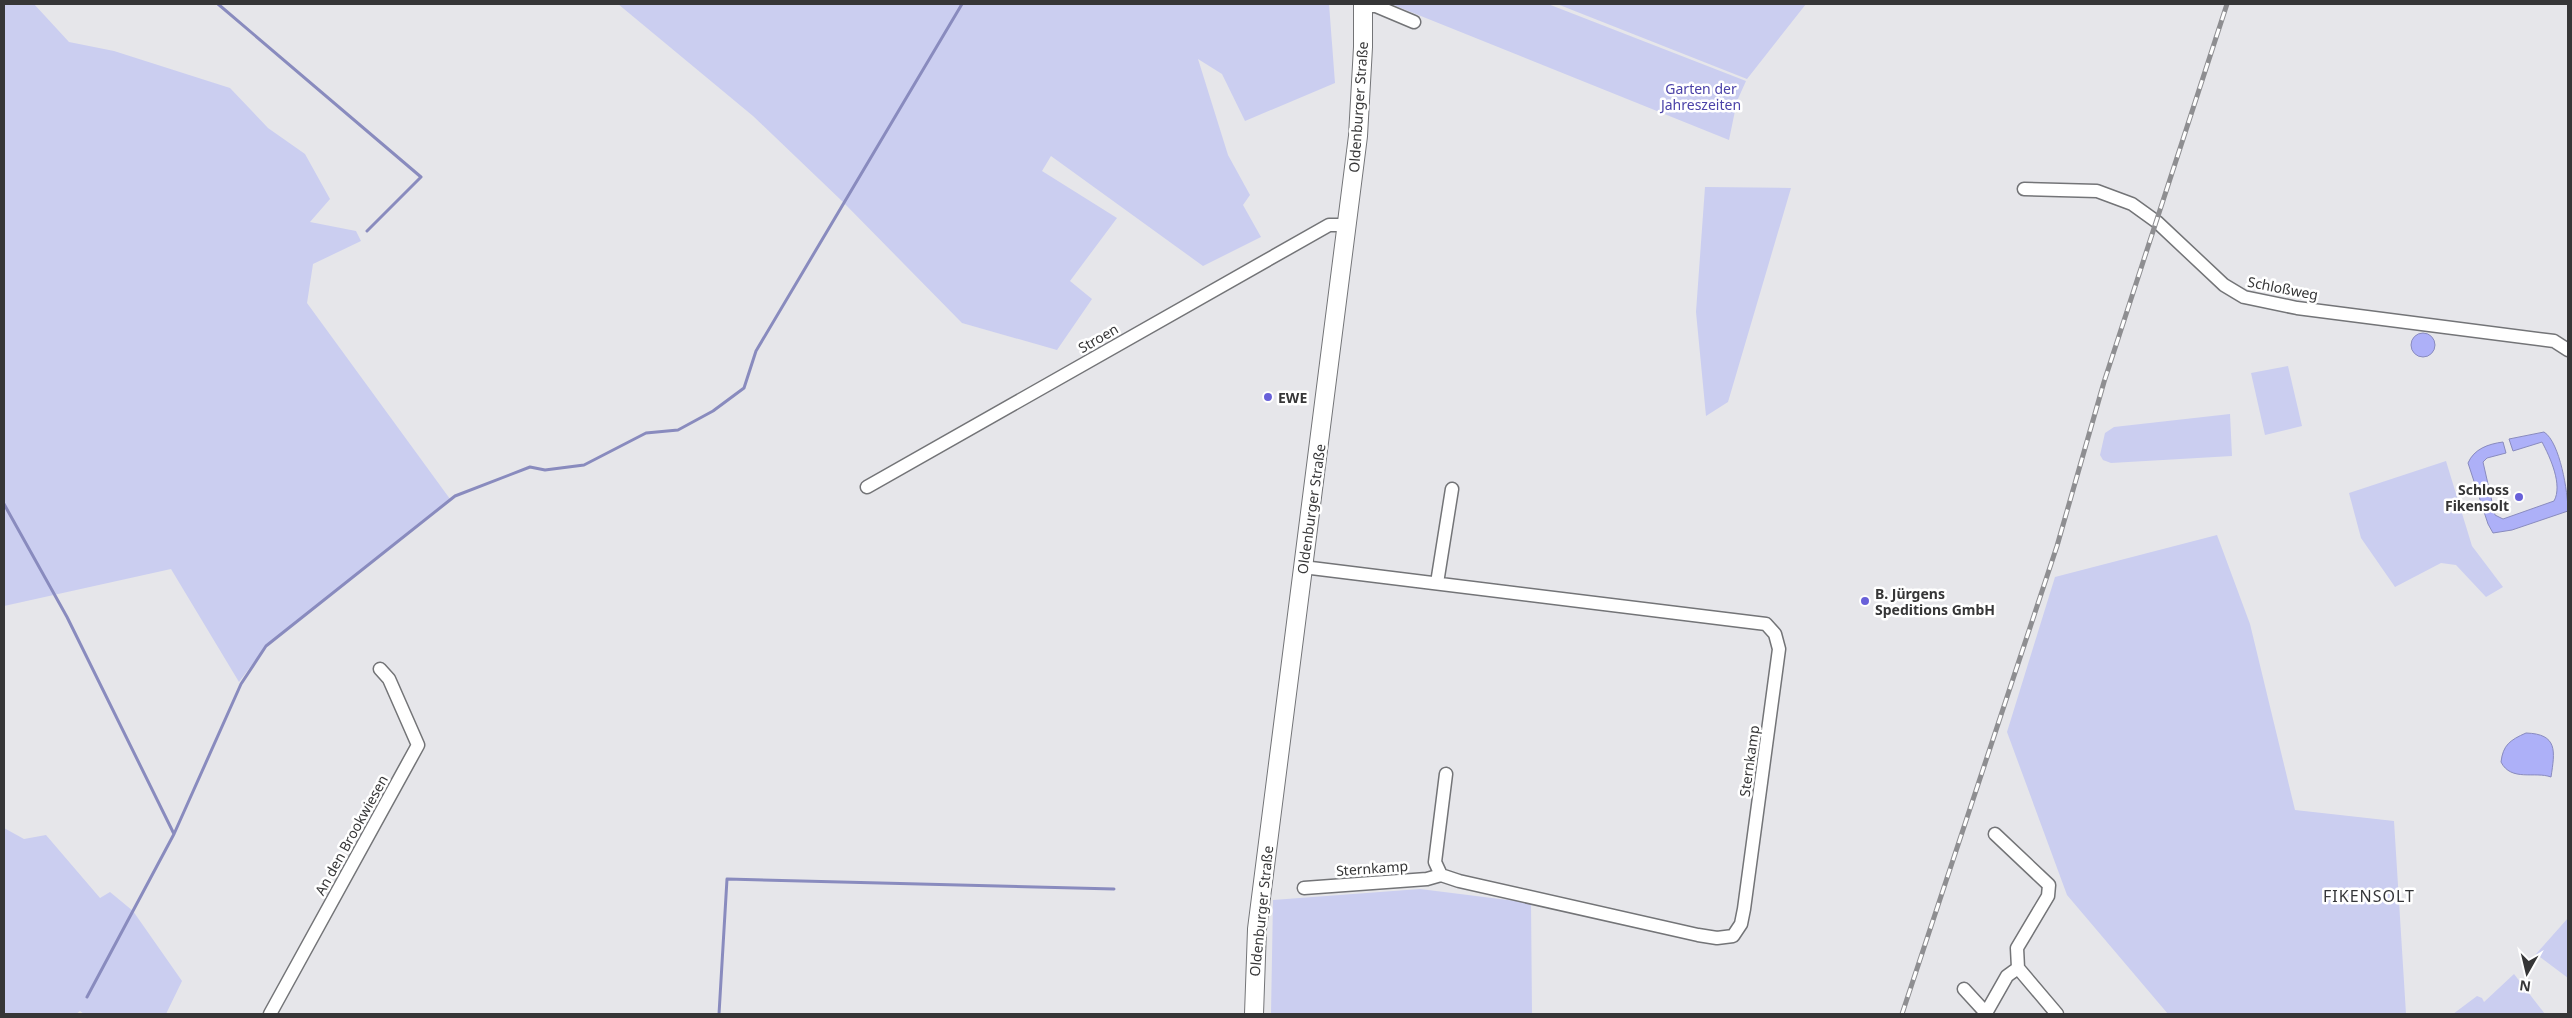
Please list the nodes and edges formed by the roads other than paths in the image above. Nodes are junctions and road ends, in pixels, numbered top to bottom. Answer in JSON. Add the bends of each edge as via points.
{"nodes":[{"id":1,"x":1363,"y":5,"type":"edge"},
{"id":2,"x":1414,"y":22,"type":"dead end"},
{"id":3,"x":2024,"y":188,"type":"dead end"},
{"id":4,"x":1347,"y":226,"type":"junction"},
{"id":5,"x":2568,"y":350,"type":"edge"},
{"id":6,"x":867,"y":487,"type":"dead end"},
{"id":7,"x":1452,"y":489,"type":"dead end"},
{"id":8,"x":1303,"y":567,"type":"junction"},
{"id":9,"x":1437,"y":583,"type":"junction"},
{"id":10,"x":380,"y":669,"type":"dead end"},
{"id":11,"x":1446,"y":774,"type":"dead end"},
{"id":12,"x":1995,"y":834,"type":"dead end"},
{"id":13,"x":1441,"y":875,"type":"junction"},
{"id":14,"x":1304,"y":888,"type":"dead end"},
{"id":15,"x":2018,"y":968,"type":"junction"},
{"id":16,"x":1964,"y":989,"type":"dead end"},
{"id":17,"x":270,"y":1014,"type":"edge"},
{"id":18,"x":1254,"y":1014,"type":"edge"},
{"id":19,"x":2058,"y":1014,"type":"edge"}],
"edges":[{"from":1,"to":2,"type":"street","via":[[1376,6]]},
{"from":1,"to":4,"type":"main road","name":"Oldenburger Straße","via":[[1358,136]]},
{"from":3,"to":5,"type":"street","name":"Schloßweg","via":[[2097,191],[2132,204],[2157,222],[2224,285],[2244,297],[2298,308],[2554,341]]},
{"from":4,"to":6,"type":"street","name":"Stroen","via":[[1329,225]]},
{"from":4,"to":8,"type":"main road","name":"Oldenburger Straße"},
{"from":7,"to":9,"type":"street"},
{"from":8,"to":9,"type":"street","name":"Sternkamp"},
{"from":8,"to":18,"type":"main road","name":"Oldenburger Straße","via":[[1257,929]]},
{"from":9,"to":13,"type":"street","name":"Sternkamp","via":[[1766,624],[1775,634],[1779,649],[1744,910],[1741,924],[1733,936],[1698,935]]},
{"from":10,"to":17,"type":"street","name":"An den Brookwiesen","via":[[389,679],[418,745]]},
{"from":11,"to":13,"type":"street","via":[[1434,862]]},
{"from":12,"to":15,"type":"street","via":[[2049,884],[2048,896],[2017,948]]},
{"from":13,"to":14,"type":"street","name":"Sternkamp","via":[[1427,879]]},
{"from":15,"to":16,"type":"street","via":[[2007,976],[1986,1013]]},
{"from":15,"to":19,"type":"street"}]}
